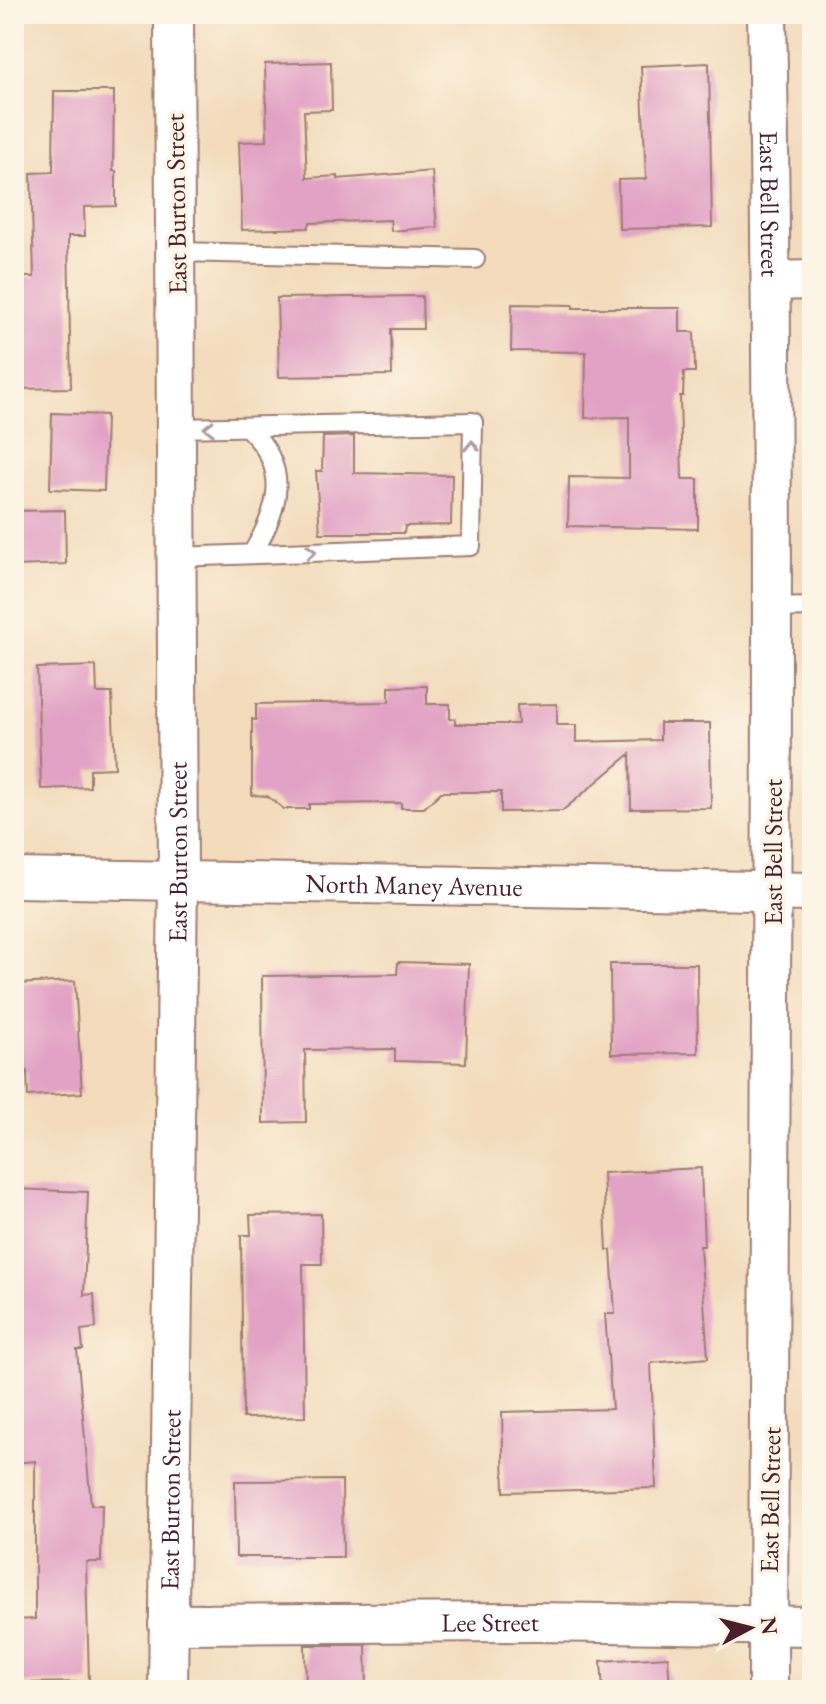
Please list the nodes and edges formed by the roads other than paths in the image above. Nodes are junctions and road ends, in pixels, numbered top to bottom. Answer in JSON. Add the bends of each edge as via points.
{"nodes":[{"id":1,"x":174,"y":14,"type":"edge"},
{"id":2,"x":767,"y":14,"type":"edge"},
{"id":3,"x":177,"y":252,"type":"junction"},
{"id":4,"x":475,"y":259,"type":"dead end"},
{"id":5,"x":812,"y":280,"type":"edge"},
{"id":6,"x":772,"y":281,"type":"junction"},
{"id":7,"x":247,"y":427,"type":"junction"},
{"id":8,"x":177,"y":428,"type":"junction"},
{"id":9,"x":252,"y":554,"type":"junction"},
{"id":10,"x":177,"y":557,"type":"junction"},
{"id":11,"x":812,"y":607,"type":"edge"},
{"id":12,"x":772,"y":608,"type":"junction"},
{"id":13,"x":14,"y":878,"type":"edge"},
{"id":14,"x":178,"y":880,"type":"junction"},
{"id":15,"x":772,"y":892,"type":"junction"},
{"id":16,"x":812,"y":892,"type":"edge"},
{"id":17,"x":168,"y":1624,"type":"junction"},
{"id":18,"x":768,"y":1625,"type":"junction"},
{"id":19,"x":812,"y":1626,"type":"edge"},
{"id":20,"x":168,"y":1690,"type":"edge"},
{"id":21,"x":768,"y":1690,"type":"edge"}],
"edges":[{"from":1,"to":3,"type":"street","name":"East Burton Street"},
{"from":2,"to":6,"type":"street","name":"East Bell Street"},
{"from":3,"to":4,"type":"lane"},
{"from":3,"to":8,"type":"street","name":"East Burton Street"},
{"from":5,"to":6,"type":"street"},
{"from":6,"to":12,"type":"street","name":"East Bell Street"},
{"from":7,"to":8,"type":"lane","one_way":true},
{"from":7,"to":9,"type":"lane","via":[[270,454],[277,475],[270,525]]},
{"from":9,"to":7,"type":"lane","one_way":true,"via":[[471,546],[473,422]]},
{"from":8,"to":10,"type":"street","name":"East Burton Street"},
{"from":9,"to":10,"type":"lane"},
{"from":10,"to":14,"type":"street","name":"East Burton Street"},
{"from":11,"to":12,"type":"lane"},
{"from":12,"to":15,"type":"street","name":"East Bell Street"},
{"from":13,"to":14,"type":"street","name":"North Maney Avenue"},
{"from":14,"to":15,"type":"street","name":"North Maney Avenue"},
{"from":14,"to":17,"type":"street","name":"East Burton Street"},
{"from":15,"to":16,"type":"street","name":"North Maney Avenue"},
{"from":15,"to":18,"type":"street","name":"East Bell Street"},
{"from":17,"to":18,"type":"street","name":"Lee Street"},
{"from":17,"to":20,"type":"street","name":"East Burton Street"},
{"from":18,"to":19,"type":"street","name":"Lee Street"},
{"from":18,"to":21,"type":"street","name":"East Bell Street"}]}
